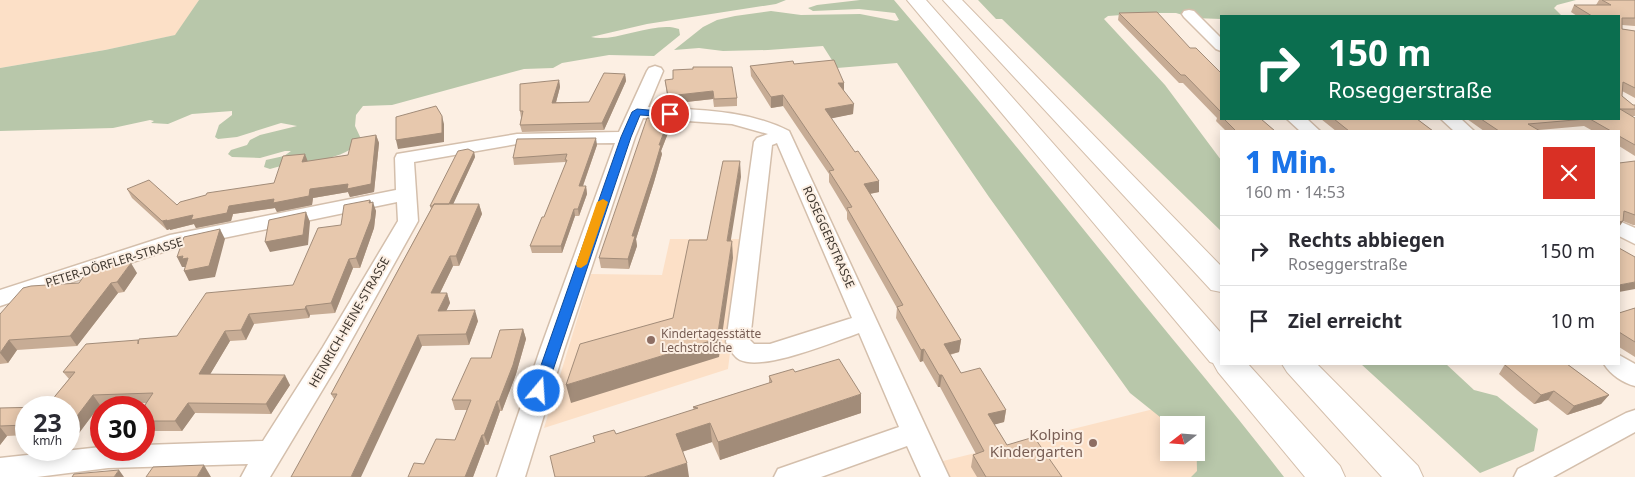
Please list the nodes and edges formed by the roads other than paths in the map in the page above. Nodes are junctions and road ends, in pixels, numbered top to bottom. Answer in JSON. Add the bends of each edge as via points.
{"nodes":[{"id":1,"x":916,"y":0,"type":"edge"},
{"id":2,"x":952,"y":0,"type":"edge"},
{"id":3,"x":1220,"y":24,"type":"edge"},
{"id":4,"x":1220,"y":45,"type":"edge"},
{"id":5,"x":655,"y":72,"type":"dead end"},
{"id":6,"x":637,"y":112,"type":"junction"},
{"id":7,"x":1297,"y":120,"type":"edge"},
{"id":8,"x":1451,"y":120,"type":"edge"},
{"id":9,"x":1310,"y":130,"type":"edge"},
{"id":10,"x":1464,"y":130,"type":"edge"},
{"id":11,"x":783,"y":135,"type":"junction"},
{"id":12,"x":626,"y":137,"type":"junction"},
{"id":13,"x":406,"y":194,"type":"junction"},
{"id":14,"x":1620,"y":228,"type":"edge"},
{"id":15,"x":1635,"y":237,"type":"edge"},
{"id":16,"x":1220,"y":282,"type":"edge"},
{"id":17,"x":0,"y":298,"type":"edge"},
{"id":18,"x":866,"y":322,"type":"junction"},
{"id":19,"x":1220,"y":353,"type":"edge"},
{"id":20,"x":1230,"y":365,"type":"edge"},
{"id":21,"x":1299,"y":365,"type":"edge"},
{"id":22,"x":1617,"y":365,"type":"edge"},
{"id":23,"x":1635,"y":377,"type":"edge"},
{"id":24,"x":1635,"y":420,"type":"edge"},
{"id":25,"x":916,"y":432,"type":"junction"},
{"id":26,"x":271,"y":452,"type":"junction"},
{"id":27,"x":0,"y":470,"type":"edge"},
{"id":28,"x":255,"y":477,"type":"edge"},
{"id":29,"x":511,"y":477,"type":"edge"},
{"id":30,"x":788,"y":477,"type":"edge"},
{"id":31,"x":936,"y":477,"type":"edge"},
{"id":32,"x":1326,"y":477,"type":"edge"},
{"id":33,"x":1405,"y":477,"type":"edge"},
{"id":34,"x":1528,"y":477,"type":"edge"}],
"edges":[{"from":1,"to":19,"type":"highway"},
{"from":2,"to":16,"type":"highway"},
{"from":3,"to":4,"type":"street","via":[[1191,16]]},
{"from":5,"to":6,"type":"street"},
{"from":6,"to":11,"type":"street","via":[[745,120]]},
{"from":6,"to":12,"type":"street"},
{"from":7,"to":9,"type":"street"},
{"from":8,"to":10,"type":"street"},
{"from":11,"to":18,"type":"street","name":"ROSEGGERSTRASSE"},
{"from":11,"to":18,"type":"street","via":[[763,142],[738,342],[747,353],[771,353]]},
{"from":12,"to":13,"type":"street","name":"HEINRICH-HEINE-STRASSE","via":[[517,138],[404,158]]},
{"from":12,"to":29,"type":"street"},
{"from":13,"to":17,"type":"street","name":"PETER-DÖRFLER-STRASSE","via":[[170,242]]},
{"from":13,"to":26,"type":"street","name":"HEINRICH-HEINE-STRASSE","via":[[408,221]]},
{"from":14,"to":15,"type":"street"},
{"from":18,"to":25,"type":"street","name":"ROSEGGERSTRASSE"},
{"from":20,"to":32,"type":"highway"},
{"from":21,"to":33,"type":"highway"},
{"from":22,"to":23,"type":"street"},
{"from":24,"to":34,"type":"street"},
{"from":25,"to":30,"type":"street"},
{"from":25,"to":31,"type":"street","name":"ROSEGGERSTRASSE"},
{"from":26,"to":27,"type":"street","via":[[108,457]]},
{"from":26,"to":28,"type":"street","name":"HEINRICH-HEINE-STRASSE"}]}
